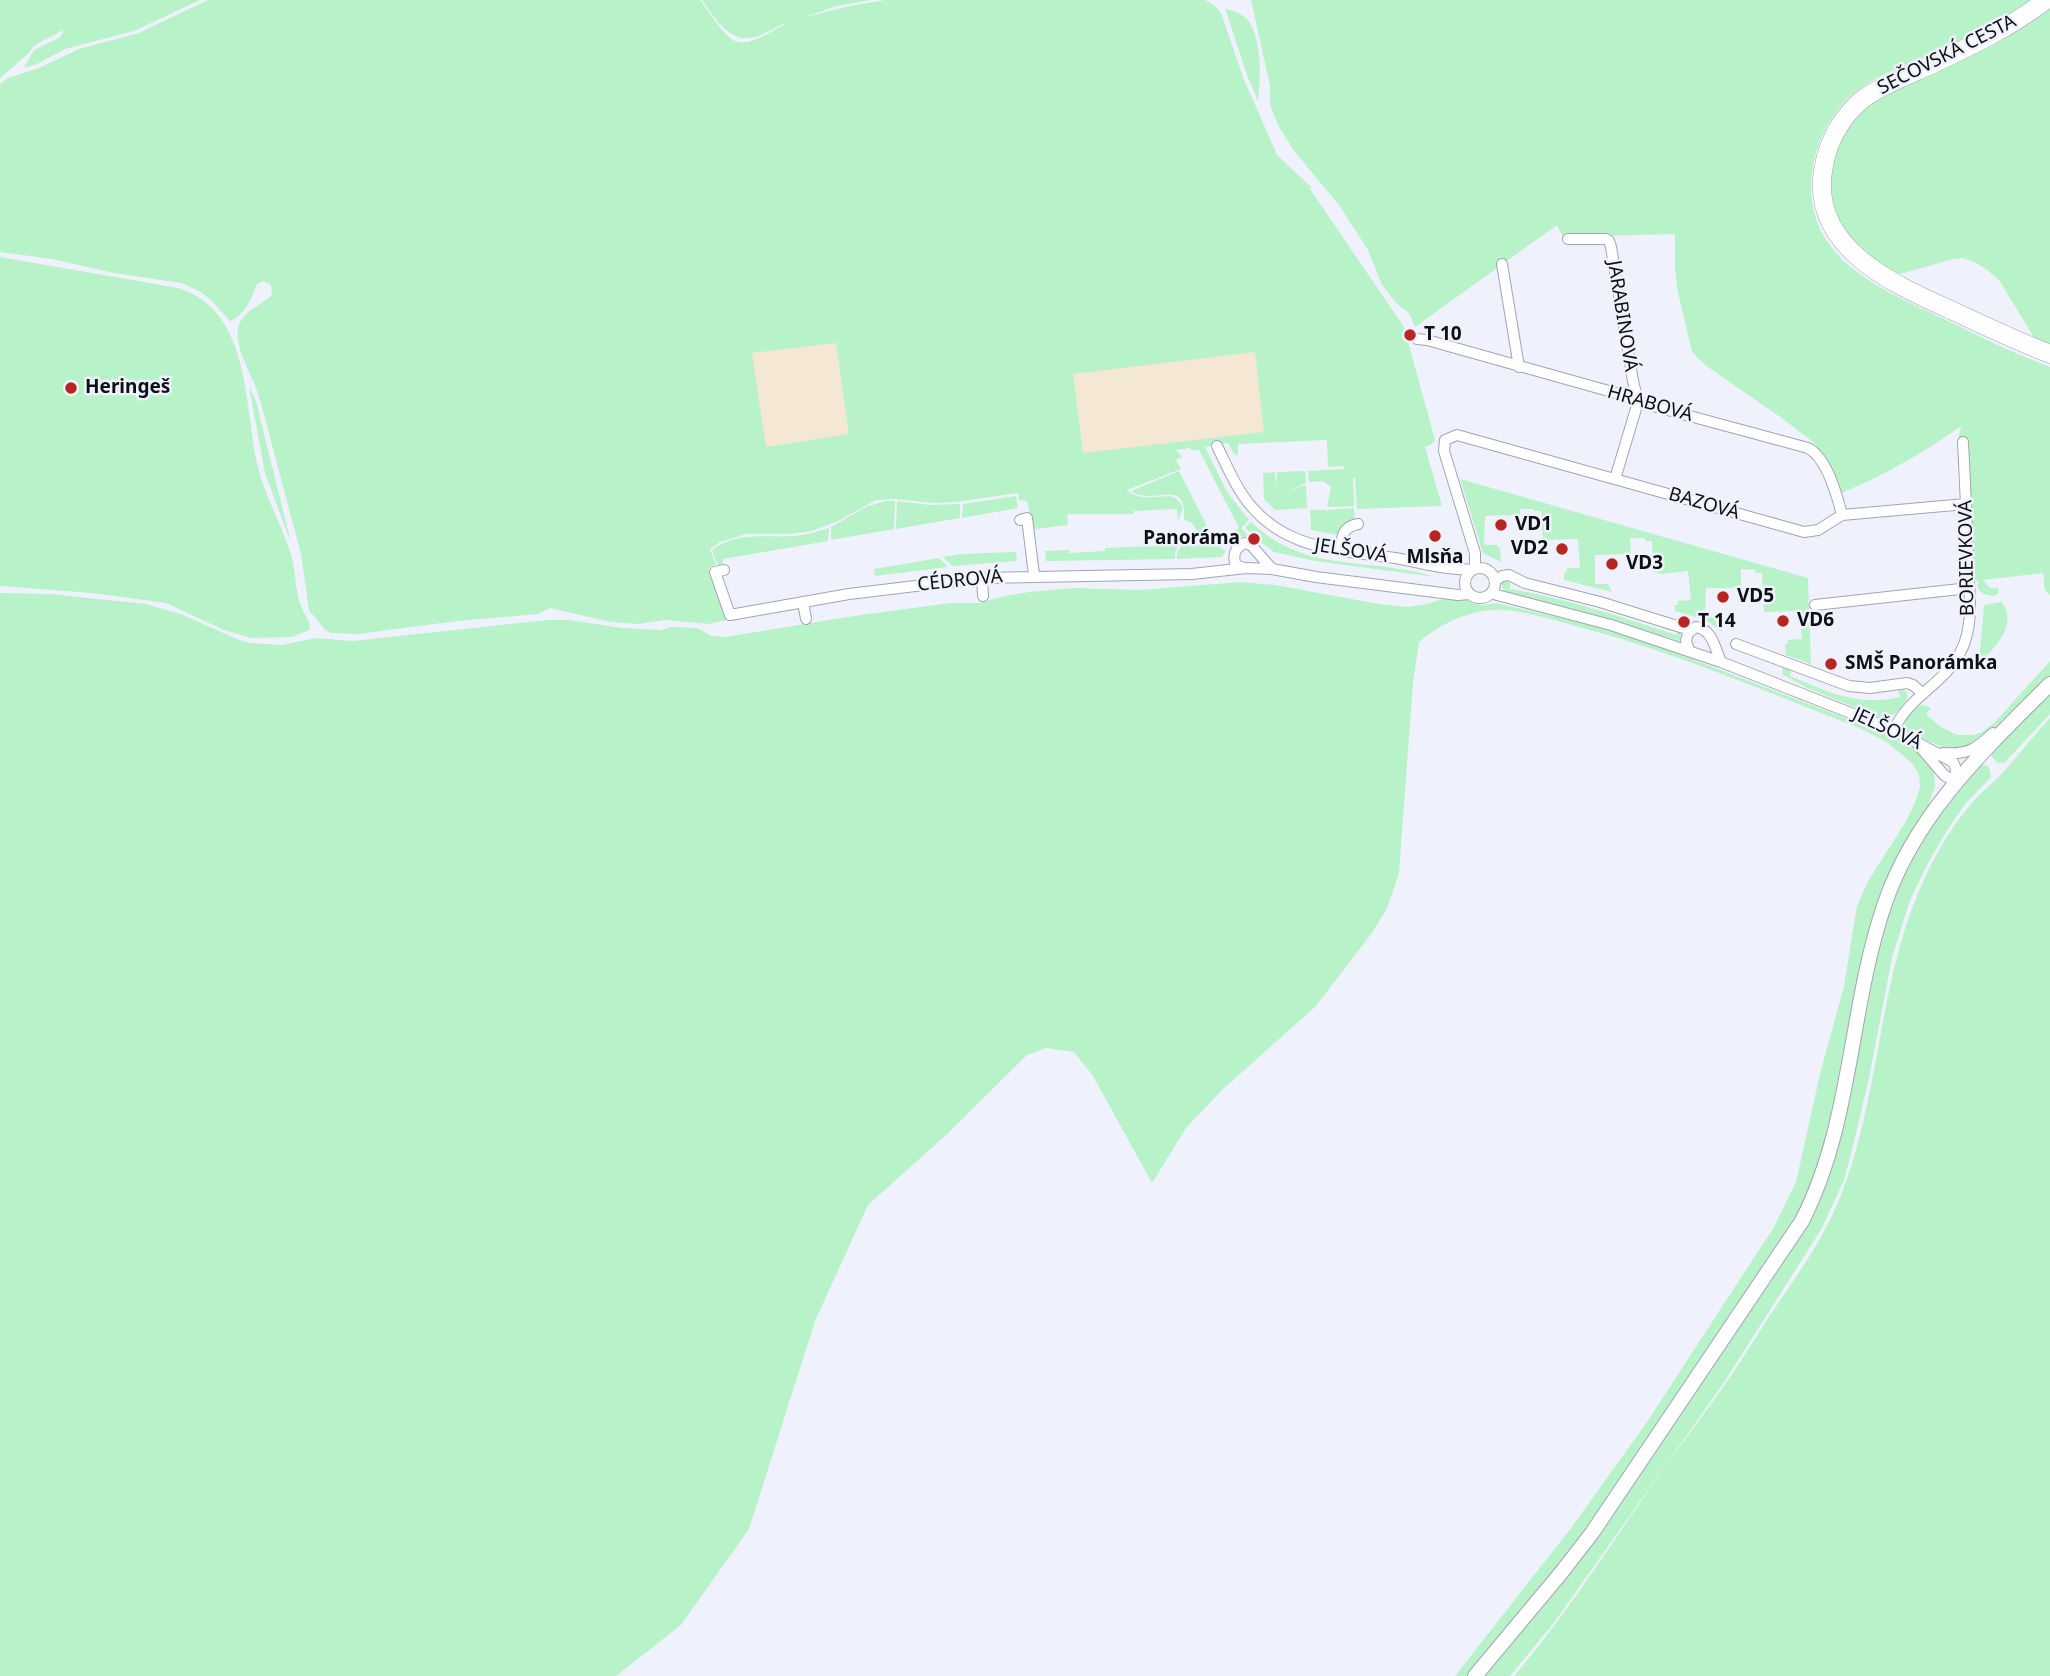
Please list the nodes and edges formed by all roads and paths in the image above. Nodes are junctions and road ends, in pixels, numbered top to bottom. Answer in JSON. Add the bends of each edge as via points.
{"nodes":[{"id":1,"x":2046,"y":0,"type":"edge"},
{"id":2,"x":1568,"y":239,"type":"dead end"},
{"id":3,"x":1502,"y":264,"type":"dead end"},
{"id":4,"x":1417,"y":339,"type":"dead end"},
{"id":5,"x":2050,"y":354,"type":"edge"},
{"id":6,"x":1519,"y":367,"type":"junction"},
{"id":7,"x":1638,"y":402,"type":"junction"},
{"id":8,"x":1964,"y":442,"type":"dead end"},
{"id":9,"x":1217,"y":446,"type":"dead end"},
{"id":10,"x":1238,"y":459,"type":"dead end"},
{"id":11,"x":1226,"y":464,"type":"junction"},
{"id":12,"x":1615,"y":479,"type":"junction"},
{"id":13,"x":1966,"y":503,"type":"junction"},
{"id":14,"x":1842,"y":515,"type":"junction"},
{"id":15,"x":1020,"y":520,"type":"dead end"},
{"id":16,"x":1357,"y":524,"type":"dead end"},
{"id":17,"x":1340,"y":550,"type":"junction"},
{"id":18,"x":1475,"y":553,"type":"junction"},
{"id":19,"x":1246,"y":568,"type":"junction"},
{"id":20,"x":1448,"y":568,"type":"junction"},
{"id":21,"x":1272,"y":569,"type":"junction"},
{"id":22,"x":1475,"y":569,"type":"junction"},
{"id":23,"x":724,"y":570,"type":"dead end"},
{"id":24,"x":1488,"y":570,"type":"junction"},
{"id":25,"x":1034,"y":575,"type":"junction"},
{"id":26,"x":982,"y":578,"type":"junction"},
{"id":27,"x":1493,"y":586,"type":"junction"},
{"id":28,"x":1466,"y":587,"type":"junction"},
{"id":29,"x":1969,"y":588,"type":"junction"},
{"id":30,"x":983,"y":596,"type":"dead end"},
{"id":31,"x":803,"y":602,"type":"junction"},
{"id":32,"x":1815,"y":605,"type":"dead end"},
{"id":33,"x":806,"y":618,"type":"dead end"},
{"id":34,"x":1690,"y":630,"type":"junction"},
{"id":35,"x":1737,"y":645,"type":"dead end"},
{"id":36,"x":1689,"y":650,"type":"junction"},
{"id":37,"x":1721,"y":662,"type":"junction"},
{"id":38,"x":2050,"y":684,"type":"edge"},
{"id":39,"x":1923,"y":694,"type":"junction"},
{"id":40,"x":2036,"y":698,"type":"junction"},
{"id":41,"x":1894,"y":730,"type":"junction"},
{"id":42,"x":1914,"y":741,"type":"junction"},
{"id":43,"x":1937,"y":752,"type":"junction"},
{"id":44,"x":1955,"y":782,"type":"junction"},
{"id":45,"x":1475,"y":1676,"type":"edge"}],
"edges":[{"from":1,"to":5,"type":"main road","name":"SEČOVSKÁ CESTA","via":[[1988,38],[1863,100],[1831,143],[1822,182],[1831,224],[1863,262],[1922,297]]},
{"from":2,"to":7,"type":"street","name":"JARABINOVÁ","via":[[1610,243]]},
{"from":3,"to":6,"type":"street"},
{"from":4,"to":6,"type":"street","name":"HRABOVÁ"},
{"from":6,"to":7,"type":"street","name":"HRABOVÁ"},
{"from":7,"to":12,"type":"street","name":"JARABINOVÁ"},
{"from":7,"to":14,"type":"street","name":"HRABOVÁ","via":[[1814,451],[1825,467]]},
{"from":8,"to":13,"type":"street","name":"BORIEVKOVÁ"},
{"from":9,"to":11,"type":"street","name":"JELŠOVÁ"},
{"from":10,"to":11,"type":"street"},
{"from":11,"to":17,"type":"street","name":"JELŠOVÁ","via":[[1248,502],[1272,525],[1309,544]]},
{"from":12,"to":14,"type":"street","name":"BAZOVÁ","via":[[1804,532],[1818,530]]},
{"from":12,"to":18,"type":"street","name":"BAZOVÁ","via":[[1452,436],[1444,443],[1444,451]]},
{"from":13,"to":14,"type":"street","name":"BAZOVÁ"},
{"from":13,"to":29,"type":"street","name":"BORIEVKOVÁ"},
{"from":15,"to":25,"type":"street","via":[[1027,518]]},
{"from":16,"to":17,"type":"street","via":[[1344,532]]},
{"from":17,"to":20,"type":"street","name":"JELŠOVÁ"},
{"from":18,"to":22,"type":"street"},
{"from":18,"to":24,"type":"street"},
{"from":19,"to":21,"type":"street","name":"CÉDROVÁ"},
{"from":19,"to":21,"type":"street","via":[[1236,565],[1234,558],[1245,543]]},
{"from":19,"to":25,"type":"street","name":"CÉDROVÁ","via":[[1192,574]]},
{"from":20,"to":22,"type":"street","name":"JELŠOVÁ"},
{"from":20,"to":28,"type":"street"},
{"from":21,"to":28,"type":"street","name":"CÉDROVÁ","via":[[1458,595]]},
{"from":22,"to":24,"type":"street"},
{"from":22,"to":28,"type":"street","via":[[1467,575]]},
{"from":23,"to":31,"type":"street","name":"CÉDROVÁ","via":[[715,572],[730,614]]},
{"from":24,"to":27,"type":"street"},
{"from":25,"to":26,"type":"street","name":"CÉDROVÁ"},
{"from":26,"to":30,"type":"street"},
{"from":26,"to":31,"type":"street","name":"CÉDROVÁ"},
{"from":27,"to":28,"type":"street","via":[[1481,598]]},
{"from":27,"to":34,"type":"street","via":[[1509,575]]},
{"from":27,"to":36,"type":"street","name":"JELŠOVÁ","via":[[1497,595]]},
{"from":29,"to":32,"type":"street"},
{"from":29,"to":39,"type":"street","name":"BORIEVKOVÁ","via":[[1968,630],[1962,649]]},
{"from":31,"to":33,"type":"street"},
{"from":34,"to":36,"type":"street"},
{"from":34,"to":37,"type":"street","via":[[1700,627],[1707,631]]},
{"from":35,"to":39,"type":"street","name":"JELŠOVÁ","via":[[1849,686],[1907,683]]},
{"from":36,"to":37,"type":"street","name":"JELŠOVÁ"},
{"from":37,"to":41,"type":"street","name":"JELŠOVÁ"},
{"from":38,"to":40,"type":"street"},
{"from":39,"to":41,"type":"street","name":"BORIEVKOVÁ","via":[[1903,712]]},
{"from":40,"to":43,"type":"street","via":[[1976,748],[1960,754]]},
{"from":40,"to":44,"type":"street"},
{"from":41,"to":42,"type":"street","name":"JELŠOVÁ"},
{"from":42,"to":43,"type":"street","name":"JELŠOVÁ"},
{"from":42,"to":44,"type":"street"},
{"from":43,"to":44,"type":"street","name":"JELŠOVÁ","via":[[1955,765]]},
{"from":44,"to":45,"type":"street","via":[[1906,853],[1886,900],[1868,962],[1838,1121],[1827,1163],[1802,1221],[1592,1533]]}]}
